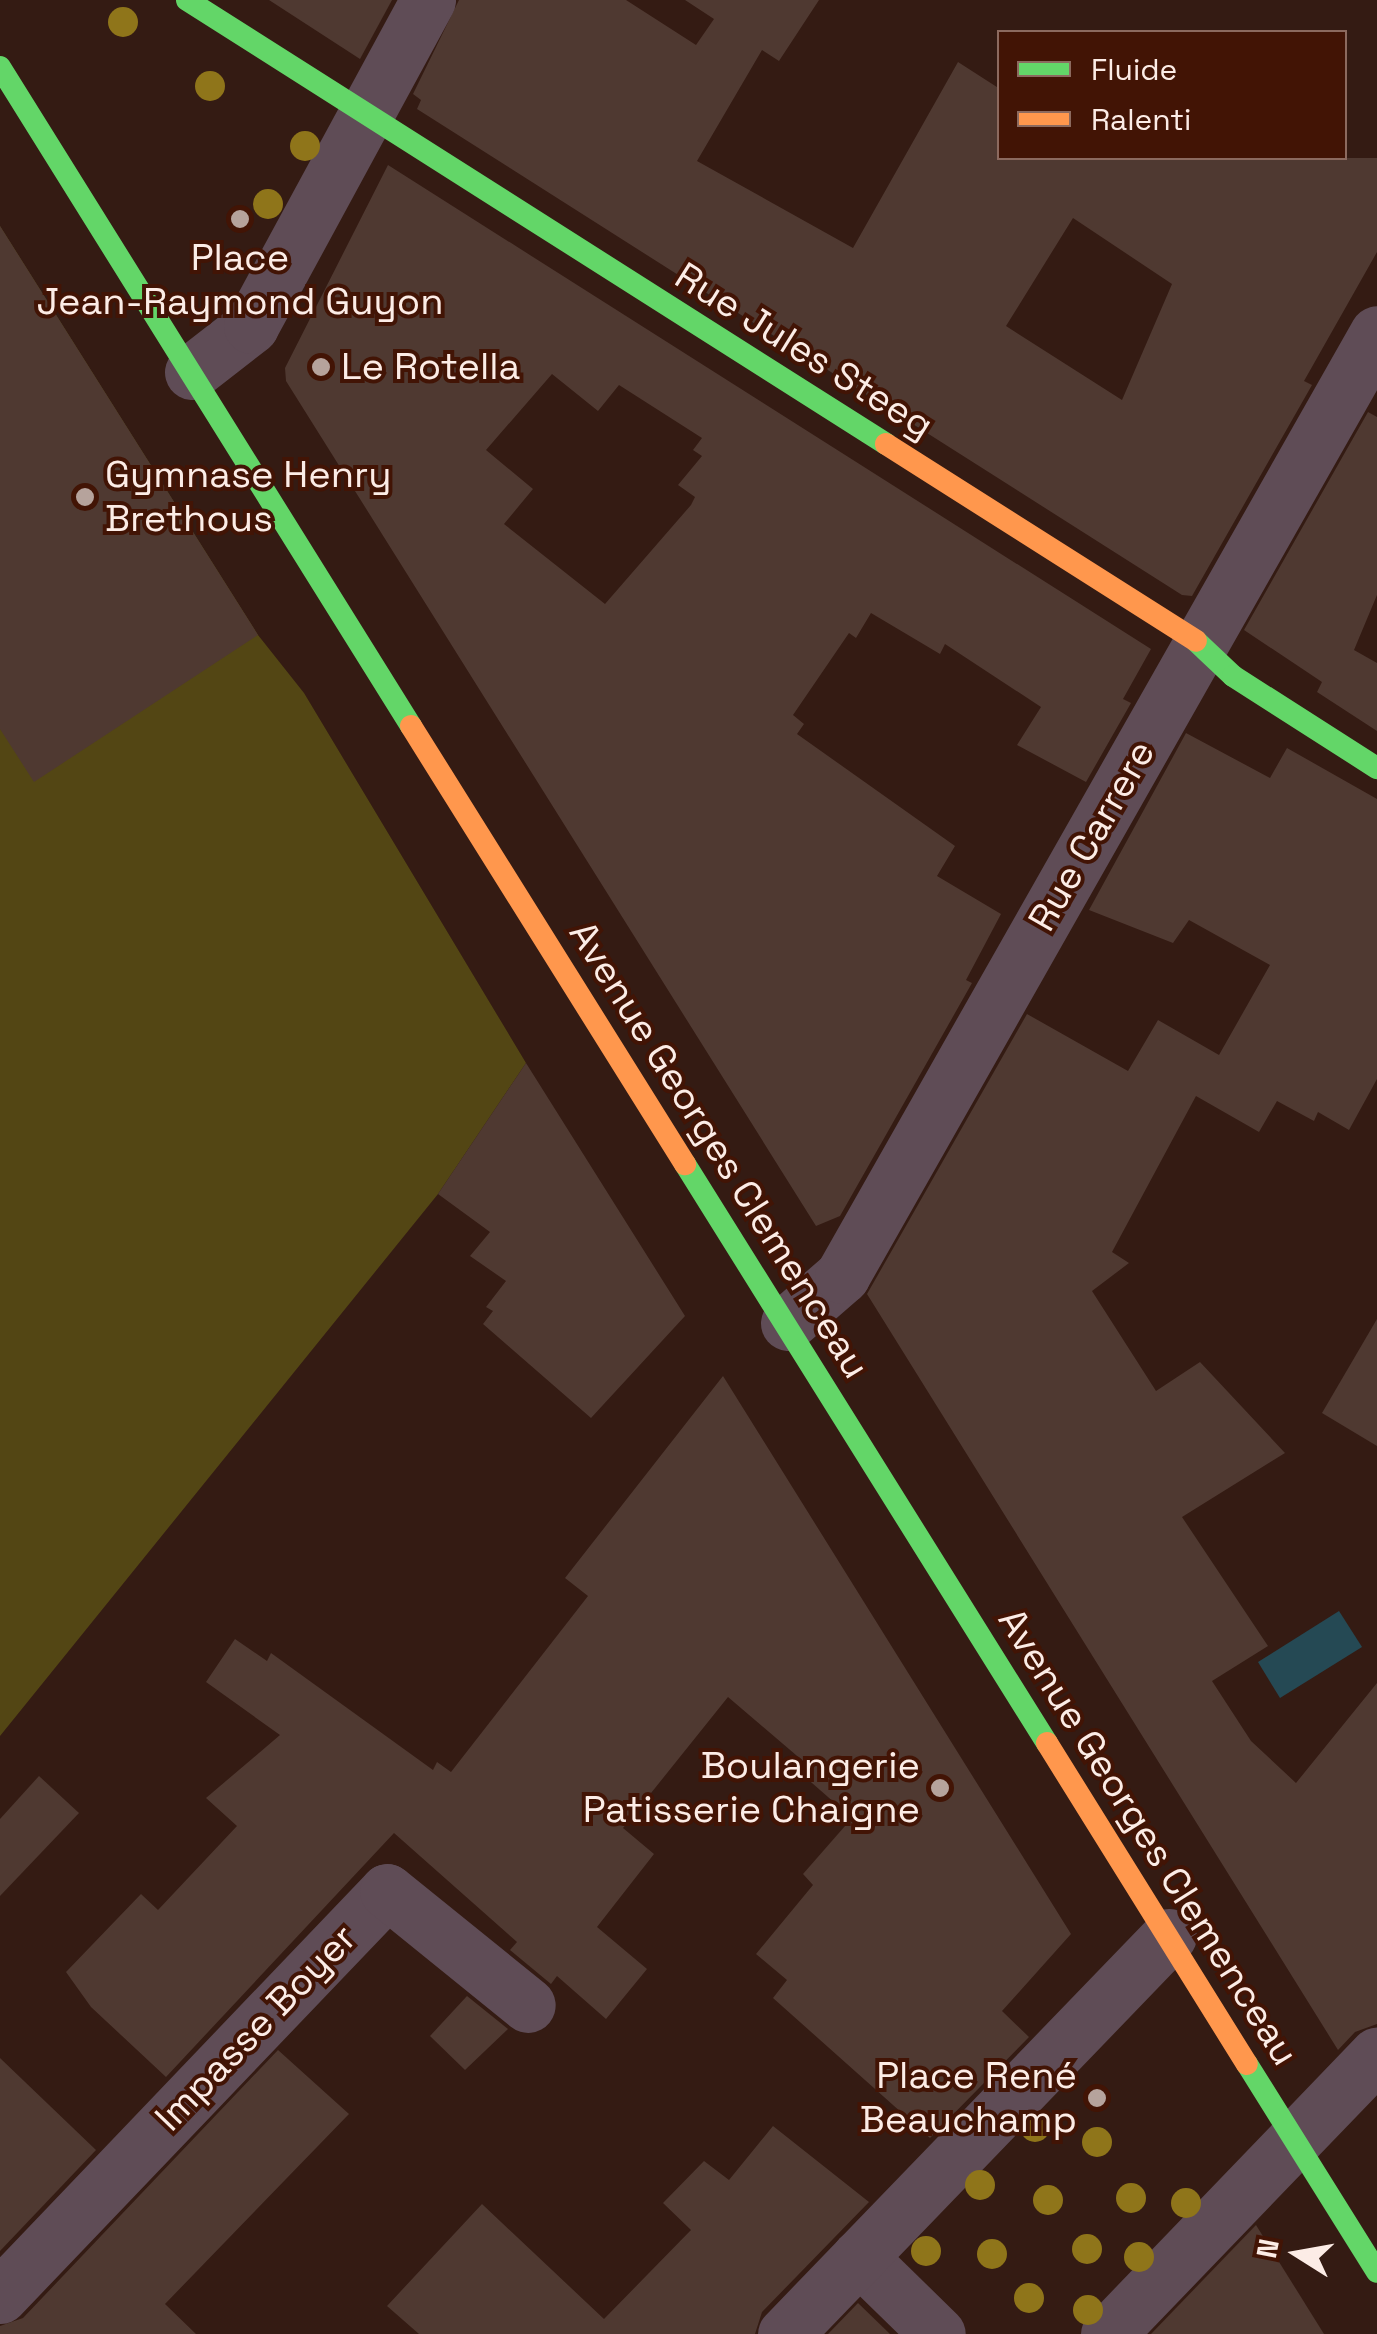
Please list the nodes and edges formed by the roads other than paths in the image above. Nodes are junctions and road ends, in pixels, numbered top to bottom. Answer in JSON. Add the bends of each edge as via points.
{"nodes":[{"id":1,"x":188,"y":0,"type":"edge"},
{"id":2,"x":428,"y":0,"type":"edge"},
{"id":3,"x":0,"y":67,"type":"edge"},
{"id":4,"x":368,"y":118,"type":"junction"},
{"id":5,"x":1373,"y":349,"type":"edge"},
{"id":6,"x":192,"y":372,"type":"junction"},
{"id":7,"x":1201,"y":644,"type":"junction"},
{"id":8,"x":1377,"y":768,"type":"edge"},
{"id":9,"x":788,"y":1322,"type":"junction"},
{"id":10,"x":1169,"y":1936,"type":"junction"},
{"id":11,"x":528,"y":2005,"type":"dead end"},
{"id":12,"x":1377,"y":2054,"type":"edge"},
{"id":13,"x":1294,"y":2140,"type":"junction"},
{"id":14,"x":859,"y":2257,"type":"junction"},
{"id":15,"x":1377,"y":2272,"type":"edge"},
{"id":16,"x":0,"y":2296,"type":"edge"},
{"id":17,"x":785,"y":2334,"type":"edge"},
{"id":18,"x":938,"y":2334,"type":"edge"},
{"id":19,"x":1108,"y":2334,"type":"edge"}],
"edges":[{"from":1,"to":4,"type":"main road","name":"Rue Jules Steeg"},
{"from":2,"to":4,"type":"street"},
{"from":3,"to":6,"type":"main road","name":"Avenue Georges Clemenceau"},
{"from":4,"to":6,"type":"street","via":[[251,326]]},
{"from":4,"to":7,"type":"main road","name":"Rue Jules Steeg"},
{"from":5,"to":7,"type":"street","name":"Rue Carrere"},
{"from":6,"to":9,"type":"main road","name":"Avenue Georges Clemenceau","via":[[362,656]]},
{"from":7,"to":8,"type":"main road","name":"Rue Jules Steeg","via":[[1232,676]]},
{"from":7,"to":9,"type":"street","name":"Rue Carrere","via":[[842,1276]]},
{"from":9,"to":10,"type":"main road","name":"Avenue Georges Clemenceau"},
{"from":10,"to":13,"type":"main road","name":"Avenue Georges Clemenceau"},
{"from":10,"to":14,"type":"street"},
{"from":11,"to":16,"type":"street","name":"Impasse Boyer","via":[[387,1891]]},
{"from":12,"to":13,"type":"street"},
{"from":13,"to":15,"type":"main road","name":"Avenue Georges Clemenceau"},
{"from":13,"to":19,"type":"street"},
{"from":14,"to":17,"type":"street"},
{"from":14,"to":18,"type":"street"}]}
